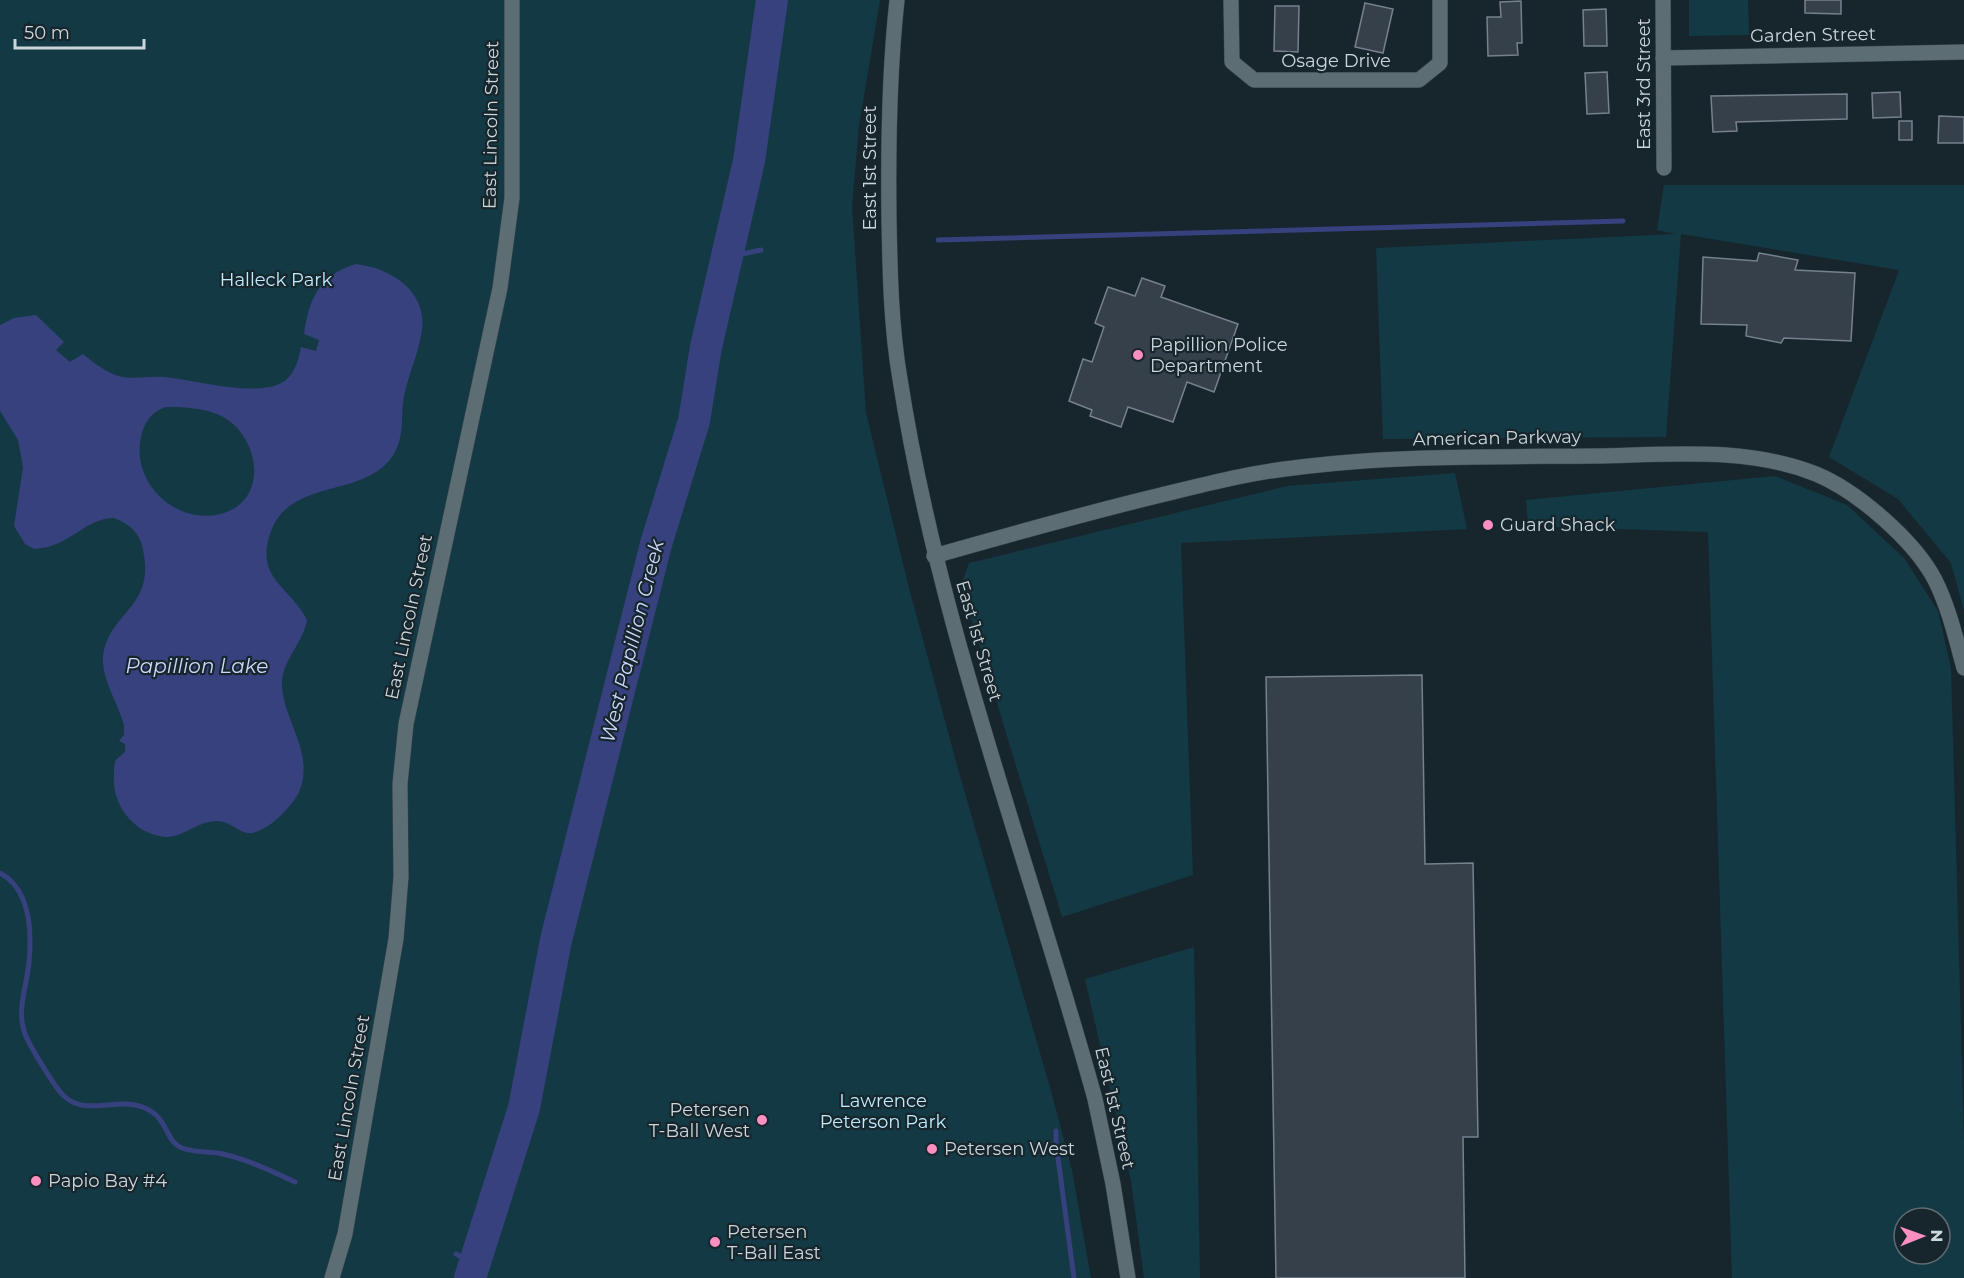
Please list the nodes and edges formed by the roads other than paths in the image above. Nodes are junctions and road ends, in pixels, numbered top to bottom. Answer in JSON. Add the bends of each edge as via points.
{"nodes":[{"id":1,"x":512,"y":0,"type":"edge"},
{"id":2,"x":897,"y":0,"type":"edge"},
{"id":3,"x":1231,"y":0,"type":"edge"},
{"id":4,"x":1440,"y":0,"type":"edge"},
{"id":5,"x":1663,"y":0,"type":"edge"},
{"id":6,"x":1964,"y":52,"type":"edge"},
{"id":7,"x":1663,"y":58,"type":"junction"},
{"id":8,"x":1664,"y":168,"type":"dead end"},
{"id":9,"x":934,"y":556,"type":"junction"},
{"id":10,"x":1964,"y":668,"type":"edge"},
{"id":11,"x":332,"y":1278,"type":"edge"},
{"id":12,"x":1128,"y":1278,"type":"edge"}],
"edges":[{"from":1,"to":11,"type":"street","name":"East Lincoln Street","via":[[514,163],[502,278],[406,724],[400,784],[401,877],[396,939],[342,1243]]},
{"from":2,"to":9,"type":"street","name":"East 1st Street","via":[[889,116],[890,268],[899,378]]},
{"from":3,"to":4,"type":"street","name":"Osage Drive","via":[[1232,62],[1254,80],[1419,80],[1440,63]]},
{"from":5,"to":7,"type":"street","name":"East 3rd Street"},
{"from":6,"to":7,"type":"street","name":"Garden Street"},
{"from":7,"to":8,"type":"street","name":"East 3rd Street"},
{"from":9,"to":10,"type":"street","name":"American Parkway","via":[[1080,515],[1293,468],[1433,458],[1697,454],[1767,458],[1818,475],[1875,510],[1906,543],[1934,578]]},
{"from":9,"to":12,"type":"street","name":"East 1st Street","via":[[1095,1099]]}]}
